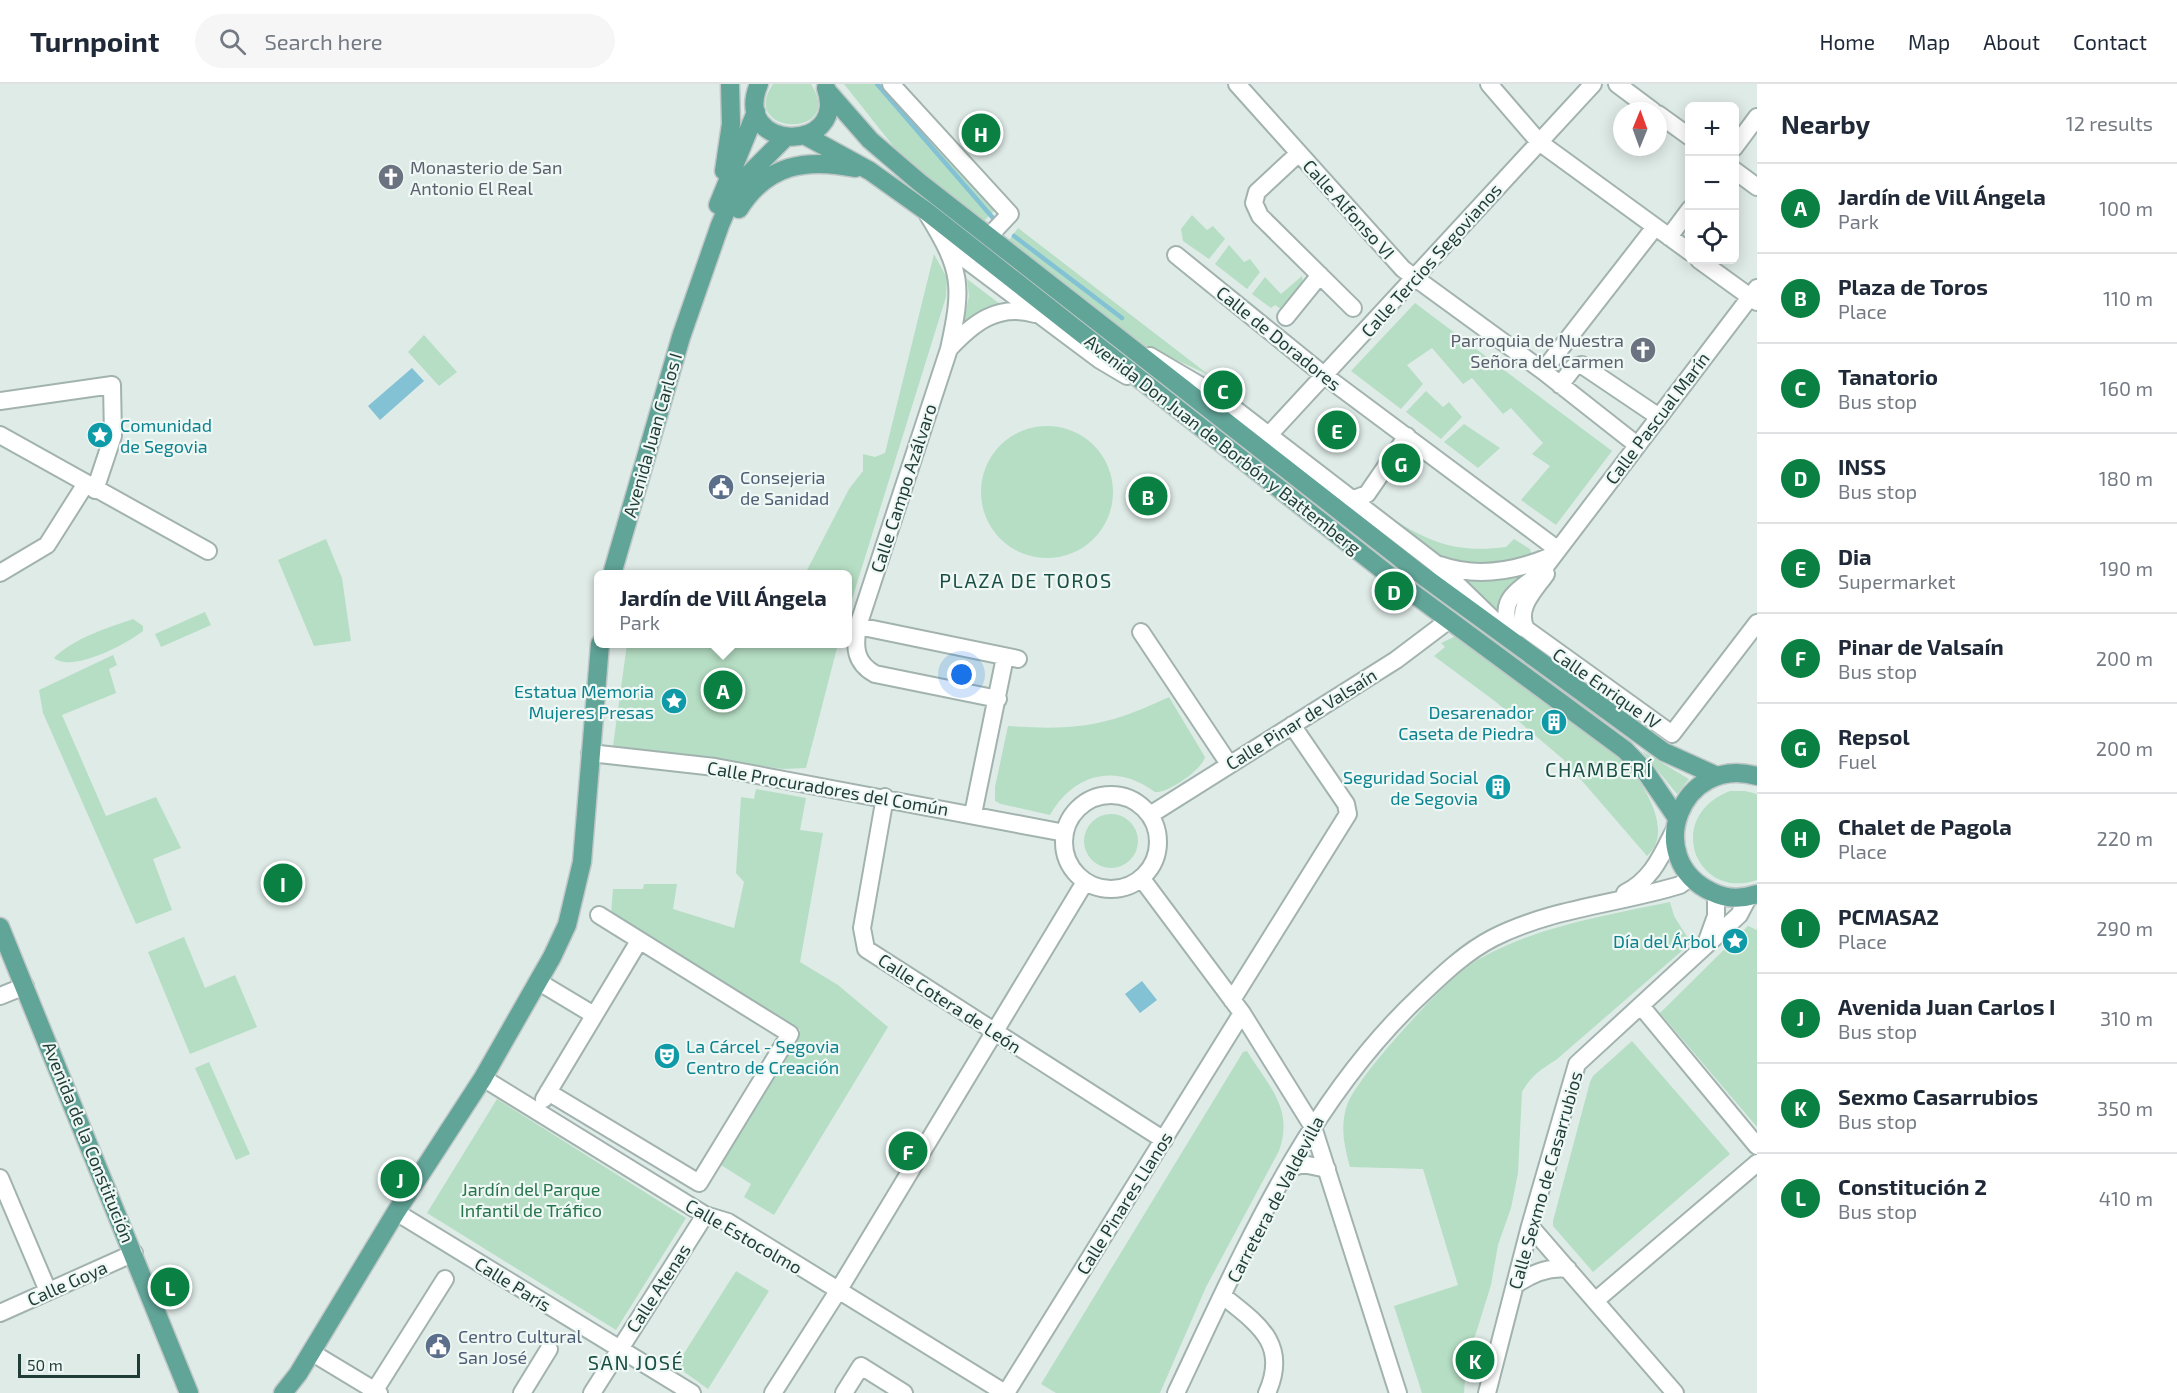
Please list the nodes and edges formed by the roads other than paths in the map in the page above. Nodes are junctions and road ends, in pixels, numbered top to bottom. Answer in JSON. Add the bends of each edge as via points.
{"nodes":[{"id":1,"x":730,"y":84,"type":"edge"},
{"id":2,"x":891,"y":84,"type":"edge"},
{"id":3,"x":1238,"y":84,"type":"edge"},
{"id":4,"x":1489,"y":84,"type":"edge"},
{"id":5,"x":1593,"y":84,"type":"edge"},
{"id":6,"x":1617,"y":84,"type":"edge"},
{"id":7,"x":756,"y":86,"type":"edge"},
{"id":8,"x":826,"y":88,"type":"edge"},
{"id":9,"x":1641,"y":102,"type":"edge"},
{"id":10,"x":756,"y":112,"type":"junction"},
{"id":11,"x":1757,"y":117,"type":"edge"},
{"id":12,"x":1667,"y":121,"type":"edge"},
{"id":13,"x":1685,"y":134,"type":"edge"},
{"id":14,"x":806,"y":136,"type":"junction"},
{"id":15,"x":785,"y":138,"type":"junction"},
{"id":16,"x":1739,"y":141,"type":"edge"},
{"id":17,"x":1539,"y":142,"type":"junction"},
{"id":18,"x":1299,"y":153,"type":"junction"},
{"id":19,"x":870,"y":171,"type":"junction"},
{"id":20,"x":1739,"y":174,"type":"edge"},
{"id":21,"x":1757,"y":187,"type":"edge"},
{"id":22,"x":718,"y":206,"type":"junction"},
{"id":23,"x":1688,"y":210,"type":"edge"},
{"id":24,"x":926,"y":211,"type":"junction"},
{"id":25,"x":969,"y":221,"type":"junction"},
{"id":26,"x":1655,"y":227,"type":"junction"},
{"id":27,"x":994,"y":231,"type":"junction"},
{"id":28,"x":1669,"y":237,"type":"junction"},
{"id":29,"x":947,"y":246,"type":"junction"},
{"id":30,"x":1685,"y":249,"type":"edge"},
{"id":31,"x":1176,"y":255,"type":"dead end"},
{"id":32,"x":1014,"y":256,"type":"junction"},
{"id":33,"x":1705,"y":264,"type":"edge"},
{"id":34,"x":1320,"y":275,"type":"junction"},
{"id":35,"x":1416,"y":278,"type":"junction"},
{"id":36,"x":694,"y":296,"type":"junction"},
{"id":37,"x":1755,"y":296,"type":"edge"},
{"id":38,"x":1353,"y":308,"type":"dead end"},
{"id":39,"x":1036,"y":314,"type":"junction"},
{"id":40,"x":1286,"y":317,"type":"dead end"},
{"id":41,"x":1116,"y":338,"type":"junction"},
{"id":42,"x":949,"y":349,"type":"junction"},
{"id":43,"x":1543,"y":371,"type":"junction"},
{"id":44,"x":1325,"y":376,"type":"junction"},
{"id":45,"x":1145,"y":382,"type":"junction"},
{"id":46,"x":1560,"y":385,"type":"junction"},
{"id":47,"x":0,"y":401,"type":"edge"},
{"id":48,"x":1659,"y":417,"type":"junction"},
{"id":49,"x":0,"y":435,"type":"edge"},
{"id":50,"x":1268,"y":436,"type":"junction"},
{"id":51,"x":1410,"y":439,"type":"junction"},
{"id":52,"x":1637,"y":445,"type":"junction"},
{"id":53,"x":90,"y":488,"type":"junction"},
{"id":54,"x":1352,"y":500,"type":"junction"},
{"id":55,"x":1374,"y":517,"type":"junction"},
{"id":56,"x":208,"y":551,"type":"dead end"},
{"id":57,"x":1555,"y":552,"type":"junction"},
{"id":58,"x":1435,"y":563,"type":"junction"},
{"id":59,"x":613,"y":570,"type":"edge"},
{"id":60,"x":0,"y":573,"type":"edge"},
{"id":61,"x":1449,"y":620,"type":"junction"},
{"id":62,"x":1757,"y":623,"type":"edge"},
{"id":63,"x":858,"y":626,"type":"junction"},
{"id":64,"x":1141,"y":632,"type":"dead end"},
{"id":65,"x":1518,"y":645,"type":"junction"},
{"id":66,"x":600,"y":648,"type":"edge"},
{"id":67,"x":998,"y":699,"type":"junction"},
{"id":68,"x":1292,"y":725,"type":"junction"},
{"id":69,"x":590,"y":753,"type":"junction"},
{"id":70,"x":1229,"y":764,"type":"junction"},
{"id":71,"x":1717,"y":776,"type":"junction"},
{"id":72,"x":1757,"y":776,"type":"edge"},
{"id":73,"x":885,"y":797,"type":"junction"},
{"id":74,"x":973,"y":814,"type":"junction"},
{"id":75,"x":1150,"y":815,"type":"junction"},
{"id":76,"x":1676,"y":822,"type":"junction"},
{"id":77,"x":1065,"y":833,"type":"junction"},
{"id":78,"x":1691,"y":877,"type":"junction"},
{"id":79,"x":1142,"y":879,"type":"junction"},
{"id":80,"x":1085,"y":882,"type":"junction"},
{"id":81,"x":1716,"y":894,"type":"junction"},
{"id":82,"x":1755,"y":898,"type":"edge"},
{"id":83,"x":1612,"y":900,"type":"junction"},
{"id":84,"x":599,"y":915,"type":"dead end"},
{"id":85,"x":0,"y":927,"type":"edge"},
{"id":86,"x":639,"y":941,"type":"junction"},
{"id":87,"x":1704,"y":947,"type":"junction"},
{"id":88,"x":539,"y":982,"type":"junction"},
{"id":89,"x":25,"y":986,"type":"junction"},
{"id":90,"x":0,"y":996,"type":"edge"},
{"id":91,"x":1641,"y":1006,"type":"junction"},
{"id":92,"x":1237,"y":1007,"type":"junction"},
{"id":93,"x":594,"y":1015,"type":"junction"},
{"id":94,"x":996,"y":1033,"type":"junction"},
{"id":95,"x":483,"y":1078,"type":"junction"},
{"id":96,"x":548,"y":1092,"type":"junction"},
{"id":97,"x":537,"y":1111,"type":"junction"},
{"id":98,"x":1313,"y":1126,"type":"junction"},
{"id":99,"x":1164,"y":1140,"type":"junction"},
{"id":100,"x":1757,"y":1146,"type":"edge"},
{"id":101,"x":1757,"y":1163,"type":"edge"},
{"id":102,"x":1288,"y":1169,"type":"junction"},
{"id":103,"x":1327,"y":1169,"type":"junction"},
{"id":104,"x":0,"y":1178,"type":"edge"},
{"id":105,"x":396,"y":1212,"type":"junction"},
{"id":106,"x":705,"y":1215,"type":"junction"},
{"id":107,"x":1530,"y":1226,"type":"junction"},
{"id":108,"x":134,"y":1253,"type":"junction"},
{"id":109,"x":1568,"y":1269,"type":"junction"},
{"id":110,"x":445,"y":1279,"type":"dead end"},
{"id":111,"x":1515,"y":1285,"type":"junction"},
{"id":112,"x":48,"y":1291,"type":"junction"},
{"id":113,"x":838,"y":1291,"type":"junction"},
{"id":114,"x":1223,"y":1296,"type":"junction"},
{"id":115,"x":1595,"y":1301,"type":"junction"},
{"id":116,"x":0,"y":1312,"type":"edge"},
{"id":117,"x":549,"y":1349,"type":"dead end"},
{"id":118,"x":619,"y":1349,"type":"junction"},
{"id":119,"x":311,"y":1352,"type":"junction"},
{"id":120,"x":177,"y":1359,"type":"junction"},
{"id":121,"x":298,"y":1374,"type":"junction"},
{"id":122,"x":377,"y":1392,"type":"edge"},
{"id":123,"x":189,"y":1393,"type":"edge"},
{"id":124,"x":202,"y":1393,"type":"edge"},
{"id":125,"x":283,"y":1393,"type":"edge"},
{"id":126,"x":290,"y":1393,"type":"edge"},
{"id":127,"x":522,"y":1393,"type":"edge"},
{"id":128,"x":592,"y":1393,"type":"edge"},
{"id":129,"x":692,"y":1393,"type":"edge"},
{"id":130,"x":773,"y":1393,"type":"edge"},
{"id":131,"x":844,"y":1393,"type":"edge"},
{"id":132,"x":904,"y":1393,"type":"edge"},
{"id":133,"x":1006,"y":1393,"type":"edge"},
{"id":134,"x":1176,"y":1393,"type":"edge"},
{"id":135,"x":1267,"y":1393,"type":"edge"},
{"id":136,"x":1398,"y":1393,"type":"edge"},
{"id":137,"x":1487,"y":1393,"type":"edge"},
{"id":138,"x":1675,"y":1393,"type":"edge"}],
"edges":[{"from":1,"to":22,"type":"main road","via":[[731,124]]},
{"from":2,"to":27,"type":"street","via":[[1010,214]]},
{"from":3,"to":18,"type":"street","name":"Calle Alfonso VI"},
{"from":4,"to":17,"type":"street"},
{"from":5,"to":17,"type":"street","name":"Calle Tercios Segovianos"},
{"from":6,"to":9,"type":"street"},
{"from":7,"to":10,"type":"main road"},
{"from":8,"to":14,"type":"main road","via":[[829,106],[825,118]]},
{"from":8,"to":25,"type":"main road","name":"Avenida Don Juan de Borbón y Battemberg","via":[[870,140]]},
{"from":10,"to":15,"type":"main road","via":[[769,131]]},
{"from":10,"to":22,"type":"main road","name":"Avenida Juan Carlos I"},
{"from":11,"to":16,"type":"street"},
{"from":12,"to":13,"type":"street"},
{"from":14,"to":15,"type":"main road"},
{"from":14,"to":19,"type":"main road","name":"Avenida Don Juan de Borbón y Battemberg"},
{"from":15,"to":36,"type":"main road","name":"Avenida Juan Carlos I","via":[[761,159],[732,199]]},
{"from":17,"to":26,"type":"street"},
{"from":17,"to":35,"type":"street","name":"Calle Tercios Segovianos"},
{"from":18,"to":34,"type":"street","via":[[1261,187],[1254,202],[1260,216]]},
{"from":18,"to":35,"type":"street","name":"Calle Alfonso VI","via":[[1403,269]]},
{"from":19,"to":24,"type":"main road","name":"Avenida Don Juan de Borbón y Battemberg"},
{"from":19,"to":36,"type":"main road","via":[[815,164],[785,168],[765,178],[737,211]]},
{"from":20,"to":21,"type":"street"},
{"from":22,"to":36,"type":"main road","name":"Avenida Juan Carlos I"},
{"from":23,"to":28,"type":"street"},
{"from":24,"to":29,"type":"street"},
{"from":24,"to":45,"type":"main road","name":"Avenida Don Juan de Borbón y Battemberg"},
{"from":25,"to":27,"type":"street","name":"Avenida Don Juan de Borbón y Battemberg"},
{"from":25,"to":32,"type":"main road","name":"Avenida Don Juan de Borbón y Battemberg"},
{"from":26,"to":28,"type":"street"},
{"from":26,"to":43,"type":"street"},
{"from":27,"to":32,"type":"street","name":"Avenida Don Juan de Borbón y Battemberg"},
{"from":28,"to":30,"type":"street"},
{"from":29,"to":39,"type":"street"},
{"from":29,"to":42,"type":"street","name":"Calle Campo Azálvaro","via":[[959,286]]},
{"from":31,"to":44,"type":"street","name":"Calle de Doradores"},
{"from":32,"to":41,"type":"main road","name":"Avenida Don Juan de Borbón y Battemberg"},
{"from":33,"to":37,"type":"street"},
{"from":34,"to":38,"type":"street"},
{"from":34,"to":40,"type":"street"},
{"from":35,"to":43,"type":"street","name":"Calle Alfonso VI"},
{"from":35,"to":44,"type":"street","name":"Calle Tercios Segovianos"},
{"from":36,"to":59,"type":"main road","name":"Avenida Juan Carlos I"},
{"from":37,"to":48,"type":"street","name":"Calle Pascual Marín"},
{"from":39,"to":42,"type":"street","name":"Calle Campo Azálvaro","via":[[1021,311],[989,315],[971,326]]},
{"from":39,"to":45,"type":"street","via":[[1116,371]]},
{"from":41,"to":50,"type":"street","name":"Avenida Don Juan de Borbón y Battemberg","via":[[1193,379]]},
{"from":41,"to":65,"type":"main road","name":"Avenida Don Juan de Borbón y Battemberg"},
{"from":42,"to":63,"type":"street","name":"Calle Campo Azálvaro"},
{"from":43,"to":46,"type":"street","name":"Calle Alfonso VI"},
{"from":44,"to":50,"type":"street","name":"Calle Tercios Segovianos"},
{"from":44,"to":51,"type":"street","name":"Calle de Doradores"},
{"from":45,"to":61,"type":"main road","name":"Avenida Don Juan de Borbón y Battemberg"},
{"from":46,"to":48,"type":"street","via":[[1574,368],[1582,365]]},
{"from":46,"to":52,"type":"street","name":"Calle Alfonso VI"},
{"from":47,"to":53,"type":"street","via":[[112,385],[113,436]]},
{"from":48,"to":52,"type":"street","name":"Calle Pascual Marín"},
{"from":49,"to":53,"type":"street"},
{"from":50,"to":54,"type":"street","name":"Avenida Don Juan de Borbón y Battemberg"},
{"from":51,"to":54,"type":"street","via":[[1367,494]]},
{"from":51,"to":55,"type":"street","via":[[1376,501]]},
{"from":51,"to":57,"type":"street","name":"Calle de Doradores"},
{"from":52,"to":57,"type":"street","name":"Calle Pascual Marín"},
{"from":53,"to":56,"type":"street"},
{"from":53,"to":60,"type":"street","via":[[47,545]]},
{"from":54,"to":55,"type":"street","name":"Avenida Don Juan de Borbón y Battemberg"},
{"from":55,"to":58,"type":"street","name":"Avenida Don Juan de Borbón y Battemberg"},
{"from":57,"to":58,"type":"street","via":[[1516,569],[1498,572],[1463,571]]},
{"from":57,"to":62,"type":"street","name":"Calle Enrique IV","via":[[1546,574],[1523,608],[1526,629],[1672,734]]},
{"from":57,"to":65,"type":"street","name":"Calle Pascual Marín","via":[[1507,604],[1506,622]]},
{"from":58,"to":65,"type":"street","name":"Avenida Don Juan de Borbón y Battemberg"},
{"from":61,"to":68,"type":"street","name":"Calle Pinar de Valsaín","via":[[1396,660]]},
{"from":61,"to":76,"type":"main road","name":"Avenida Don Juan de Borbón y Battemberg","via":[[1625,750],[1645,771]]},
{"from":63,"to":67,"type":"street","name":"Calle Campo Azálvaro","via":[[856,652],[864,668],[875,674]]},
{"from":63,"to":67,"type":"street","via":[[1012,658]]},
{"from":64,"to":70,"type":"street"},
{"from":65,"to":71,"type":"main road","name":"Avenida Don Juan de Borbón y Battemberg","via":[[1664,752]]},
{"from":66,"to":69,"type":"main road"},
{"from":67,"to":74,"type":"street"},
{"from":68,"to":70,"type":"street","name":"Calle Pinar de Valsaín"},
{"from":68,"to":92,"type":"street","name":"Calle Pinares Llanos","via":[[1346,804],[1348,814],[1251,971]]},
{"from":69,"to":73,"type":"street","name":"Calle Procuradores del Común","via":[[715,767]]},
{"from":69,"to":88,"type":"main road","via":[[582,862],[575,900],[560,942]]},
{"from":70,"to":75,"type":"street","name":"Calle Pinar de Valsaín"},
{"from":71,"to":72,"type":"main road","via":[[1742,772]]},
{"from":71,"to":76,"type":"main road","via":[[1691,792]]},
{"from":73,"to":74,"type":"street","name":"Calle Procuradores del Común"},
{"from":73,"to":94,"type":"street","name":"Calle Cotera de León","via":[[862,928],[863,943],[872,953]]},
{"from":74,"to":77,"type":"street","name":"Calle Procuradores del Común"},
{"from":75,"to":77,"type":"street","via":[[1132,800],[1102,796],[1075,811]]},
{"from":75,"to":79,"type":"street","via":[[1158,834],[1157,854]]},
{"from":76,"to":78,"type":"main road","via":[[1677,853]]},
{"from":76,"to":83,"type":"street","name":"Carretera de Valdevilla","via":[[1651,875]]},
{"from":77,"to":80,"type":"street","via":[[1070,866]]},
{"from":78,"to":81,"type":"main road"},
{"from":78,"to":83,"type":"street","name":"Carretera de Valdevilla","via":[[1664,890]]},
{"from":79,"to":80,"type":"street","via":[[1108,890]]},
{"from":79,"to":92,"type":"street"},
{"from":80,"to":94,"type":"street"},
{"from":81,"to":82,"type":"main road"},
{"from":81,"to":87,"type":"street","name":"Calle Sexmo de Casarrubios","via":[[1716,916]]},
{"from":82,"to":87,"type":"street","name":"Calle Sexmo de Casarrubios"},
{"from":83,"to":98,"type":"street","name":"Carretera de Valdevilla","via":[[1530,922],[1468,953],[1373,1044]]},
{"from":84,"to":86,"type":"street"},
{"from":85,"to":89,"type":"main road","name":"Avenida de la Constitución"},
{"from":86,"to":93,"type":"street"},
{"from":86,"to":96,"type":"street","via":[[790,1034],[784,1044],[699,1183]]},
{"from":87,"to":91,"type":"street","name":"Calle Sexmo de Casarrubios"},
{"from":88,"to":93,"type":"street"},
{"from":88,"to":95,"type":"main road"},
{"from":89,"to":90,"type":"street"},
{"from":89,"to":108,"type":"main road","name":"Avenida de la Constitución"},
{"from":91,"to":100,"type":"street"},
{"from":91,"to":107,"type":"street","name":"Calle Sexmo de Casarrubios","via":[[1577,1064]]},
{"from":92,"to":98,"type":"street"},
{"from":92,"to":99,"type":"street","name":"Calle Pinares Llanos"},
{"from":93,"to":96,"type":"street"},
{"from":94,"to":99,"type":"street","name":"Calle Cotera de León"},
{"from":94,"to":113,"type":"street"},
{"from":95,"to":97,"type":"street","name":"Calle Estocolmo"},
{"from":95,"to":105,"type":"main road"},
{"from":96,"to":97,"type":"street"},
{"from":97,"to":106,"type":"street","name":"Calle Estocolmo"},
{"from":98,"to":102,"type":"street","name":"Carretera de Valdevilla"},
{"from":98,"to":103,"type":"street"},
{"from":99,"to":133,"type":"street","name":"Calle Pinares Llanos"},
{"from":101,"to":115,"type":"street"},
{"from":102,"to":103,"type":"street","via":[[1303,1164]]},
{"from":102,"to":114,"type":"street","name":"Carretera de Valdevilla"},
{"from":103,"to":136,"type":"street"},
{"from":104,"to":112,"type":"street"},
{"from":105,"to":118,"type":"street","name":"Calle París"},
{"from":105,"to":119,"type":"main road"},
{"from":106,"to":113,"type":"street","name":"Calle Estocolmo","via":[[728,1222]]},
{"from":106,"to":118,"type":"street","name":"Calle Atenas"},
{"from":107,"to":109,"type":"street"},
{"from":107,"to":111,"type":"street","name":"Calle Sexmo de Casarrubios"},
{"from":108,"to":112,"type":"street","name":"Calle Goya"},
{"from":108,"to":120,"type":"main road","name":"Avenida de la Constitución"},
{"from":109,"to":111,"type":"street","via":[[1539,1272]]},
{"from":109,"to":115,"type":"street"},
{"from":110,"to":122,"type":"street"},
{"from":111,"to":137,"type":"street","name":"Calle Sexmo de Casarrubios"},
{"from":112,"to":116,"type":"street","name":"Calle Goya"},
{"from":113,"to":130,"type":"street"},
{"from":113,"to":133,"type":"street","name":"Calle Estocolmo"},
{"from":114,"to":134,"type":"street","name":"Carretera de Valdevilla"},
{"from":114,"to":135,"type":"street","via":[[1258,1325],[1270,1343],[1275,1366]]},
{"from":115,"to":138,"type":"street"},
{"from":117,"to":127,"type":"street"},
{"from":118,"to":128,"type":"street","name":"Calle Atenas"},
{"from":118,"to":129,"type":"street","name":"Calle París"},
{"from":119,"to":121,"type":"main road"},
{"from":119,"to":122,"type":"street"},
{"from":120,"to":123,"type":"main road","name":"Avenida de la Constitución"},
{"from":120,"to":124,"type":"main road","name":"Avenida de la Constitución"},
{"from":121,"to":125,"type":"main road"},
{"from":121,"to":126,"type":"main road"},
{"from":131,"to":132,"type":"street","via":[[861,1366]]}]}
